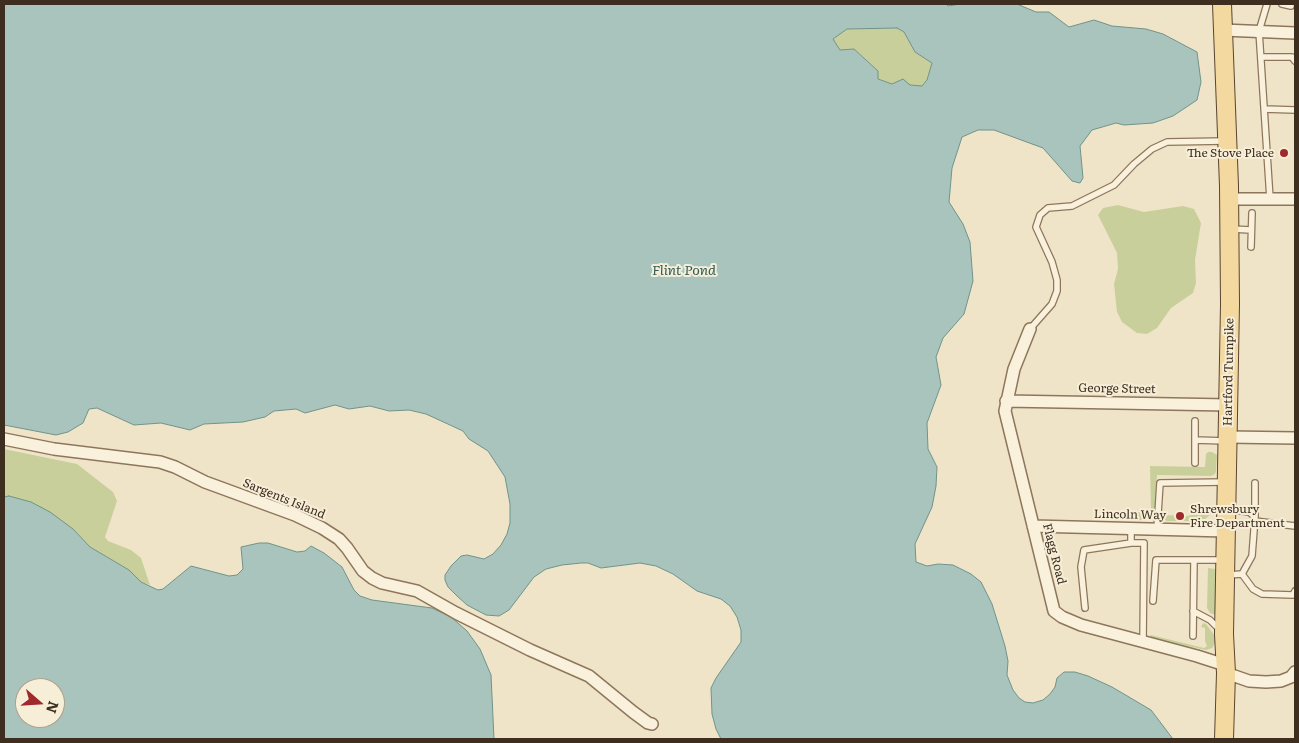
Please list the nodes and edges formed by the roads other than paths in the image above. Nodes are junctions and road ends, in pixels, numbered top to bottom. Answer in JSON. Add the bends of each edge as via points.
{"nodes":[{"id":1,"x":1222,"y":4,"type":"edge"},
{"id":2,"x":1267,"y":4,"type":"edge"},
{"id":3,"x":1282,"y":4,"type":"edge"},
{"id":4,"x":1291,"y":6,"type":"dead end"},
{"id":5,"x":1224,"y":30,"type":"junction"},
{"id":6,"x":1259,"y":31,"type":"junction"},
{"id":7,"x":1295,"y":33,"type":"edge"},
{"id":8,"x":1261,"y":57,"type":"junction"},
{"id":9,"x":1295,"y":61,"type":"edge"},
{"id":10,"x":1264,"y":109,"type":"junction"},
{"id":11,"x":1295,"y":110,"type":"edge"},
{"id":12,"x":1227,"y":141,"type":"junction"},
{"id":13,"x":1229,"y":199,"type":"junction"},
{"id":14,"x":1270,"y":199,"type":"junction"},
{"id":15,"x":1295,"y":199,"type":"edge"},
{"id":16,"x":1252,"y":213,"type":"dead end"},
{"id":17,"x":1229,"y":229,"type":"junction"},
{"id":18,"x":1252,"y":230,"type":"junction"},
{"id":19,"x":1251,"y":247,"type":"dead end"},
{"id":20,"x":1030,"y":328,"type":"joint"},
{"id":21,"x":1006,"y":401,"type":"junction"},
{"id":22,"x":1228,"y":405,"type":"junction"},
{"id":23,"x":1195,"y":421,"type":"dead end"},
{"id":24,"x":1295,"y":438,"type":"edge"},
{"id":25,"x":1228,"y":439,"type":"junction"},
{"id":26,"x":4,"y":440,"type":"edge"},
{"id":27,"x":1195,"y":440,"type":"junction"},
{"id":28,"x":1195,"y":463,"type":"dead end"},
{"id":29,"x":1227,"y":482,"type":"junction"},
{"id":30,"x":1255,"y":483,"type":"dead end"},
{"id":31,"x":1227,"y":508,"type":"junction"},
{"id":32,"x":1255,"y":519,"type":"junction"},
{"id":33,"x":1033,"y":526,"type":"junction"},
{"id":34,"x":1295,"y":526,"type":"edge"},
{"id":35,"x":1131,"y":528,"type":"junction"},
{"id":36,"x":1157,"y":529,"type":"junction"},
{"id":37,"x":1226,"y":531,"type":"junction"},
{"id":38,"x":1130,"y":543,"type":"junction"},
{"id":39,"x":1194,"y":560,"type":"junction"},
{"id":40,"x":1231,"y":570,"type":"junction"},
{"id":41,"x":1294,"y":593,"type":"edge"},
{"id":42,"x":1153,"y":601,"type":"dead end"},
{"id":43,"x":1085,"y":608,"type":"dead end"},
{"id":44,"x":1193,"y":611,"type":"junction"},
{"id":45,"x":1224,"y":634,"type":"junction"},
{"id":46,"x":1193,"y":636,"type":"dead end"},
{"id":47,"x":1143,"y":642,"type":"junction"},
{"id":48,"x":1226,"y":669,"type":"junction"},
{"id":49,"x":1295,"y":672,"type":"edge"},
{"id":50,"x":652,"y":724,"type":"dead end"},
{"id":51,"x":1224,"y":739,"type":"edge"}],
"edges":[{"from":1,"to":5,"type":"main road","name":"Hartford Turnpike"},
{"from":2,"to":6,"type":"lane"},
{"from":3,"to":4,"type":"lane"},
{"from":5,"to":6,"type":"street"},
{"from":5,"to":12,"type":"main road","name":"Hartford Turnpike"},
{"from":6,"to":7,"type":"street"},
{"from":6,"to":8,"type":"lane"},
{"from":8,"to":9,"type":"lane","via":[[1292,57]]},
{"from":8,"to":10,"type":"lane"},
{"from":10,"to":11,"type":"lane"},
{"from":10,"to":14,"type":"lane"},
{"from":12,"to":13,"type":"main road","name":"Hartford Turnpike"},
{"from":12,"to":20,"type":"lane","via":[[1167,142],[1152,149],[1114,185],[1072,206],[1048,208],[1040,215],[1036,227],[1052,262],[1057,291],[1052,304]]},
{"from":13,"to":14,"type":"street"},
{"from":13,"to":17,"type":"main road","name":"Hartford Turnpike"},
{"from":14,"to":15,"type":"street"},
{"from":16,"to":18,"type":"lane"},
{"from":17,"to":18,"type":"lane"},
{"from":17,"to":22,"type":"main road","name":"Hartford Turnpike"},
{"from":18,"to":19,"type":"lane"},
{"from":20,"to":21,"type":"street","name":"Flagg Road"},
{"from":21,"to":22,"type":"street","name":"George Street"},
{"from":21,"to":33,"type":"street","name":"Flagg Road","via":[[1005,411]]},
{"from":22,"to":25,"type":"main road","name":"Hartford Turnpike"},
{"from":23,"to":27,"type":"lane"},
{"from":24,"to":25,"type":"street"},
{"from":25,"to":27,"type":"lane"},
{"from":25,"to":29,"type":"main road","name":"Hartford Turnpike"},
{"from":26,"to":50,"type":"street","name":"Sargents Island","via":[[160,462],[295,515],[339,539],[372,578],[417,591],[508,639],[589,676]]},
{"from":27,"to":28,"type":"lane"},
{"from":29,"to":31,"type":"main road","name":"Hartford Turnpike"},
{"from":29,"to":36,"type":"lane","via":[[1160,483]]},
{"from":30,"to":32,"type":"lane"},
{"from":31,"to":32,"type":"lane","via":[[1249,512]]},
{"from":31,"to":37,"type":"main road","name":"Hartford Turnpike"},
{"from":32,"to":34,"type":"lane"},
{"from":32,"to":40,"type":"lane","via":[[1252,556]]},
{"from":33,"to":35,"type":"street","name":"Lincoln Way"},
{"from":33,"to":47,"type":"street","name":"Flagg Road","via":[[1054,611],[1081,625]]},
{"from":35,"to":36,"type":"street","name":"Lincoln Way"},
{"from":35,"to":38,"type":"lane"},
{"from":36,"to":37,"type":"street","name":"Lincoln Way"},
{"from":37,"to":40,"type":"main road","name":"Hartford Turnpike"},
{"from":38,"to":43,"type":"lane","via":[[1084,550],[1081,567]]},
{"from":38,"to":47,"type":"lane","via":[[1144,543]]},
{"from":39,"to":40,"type":"lane"},
{"from":39,"to":42,"type":"lane","via":[[1156,560]]},
{"from":39,"to":44,"type":"lane"},
{"from":40,"to":41,"type":"lane","via":[[1262,594]]},
{"from":40,"to":45,"type":"main road","name":"Hartford Turnpike"},
{"from":44,"to":45,"type":"lane","via":[[1210,620]]},
{"from":44,"to":46,"type":"lane"},
{"from":45,"to":48,"type":"main road","name":"Hartford Turnpike"},
{"from":47,"to":48,"type":"street","name":"Flagg Road"},
{"from":48,"to":49,"type":"street","name":"Flagg Road","via":[[1249,681],[1266,682],[1281,681]]},
{"from":48,"to":51,"type":"main road","name":"Hartford Turnpike"}]}
